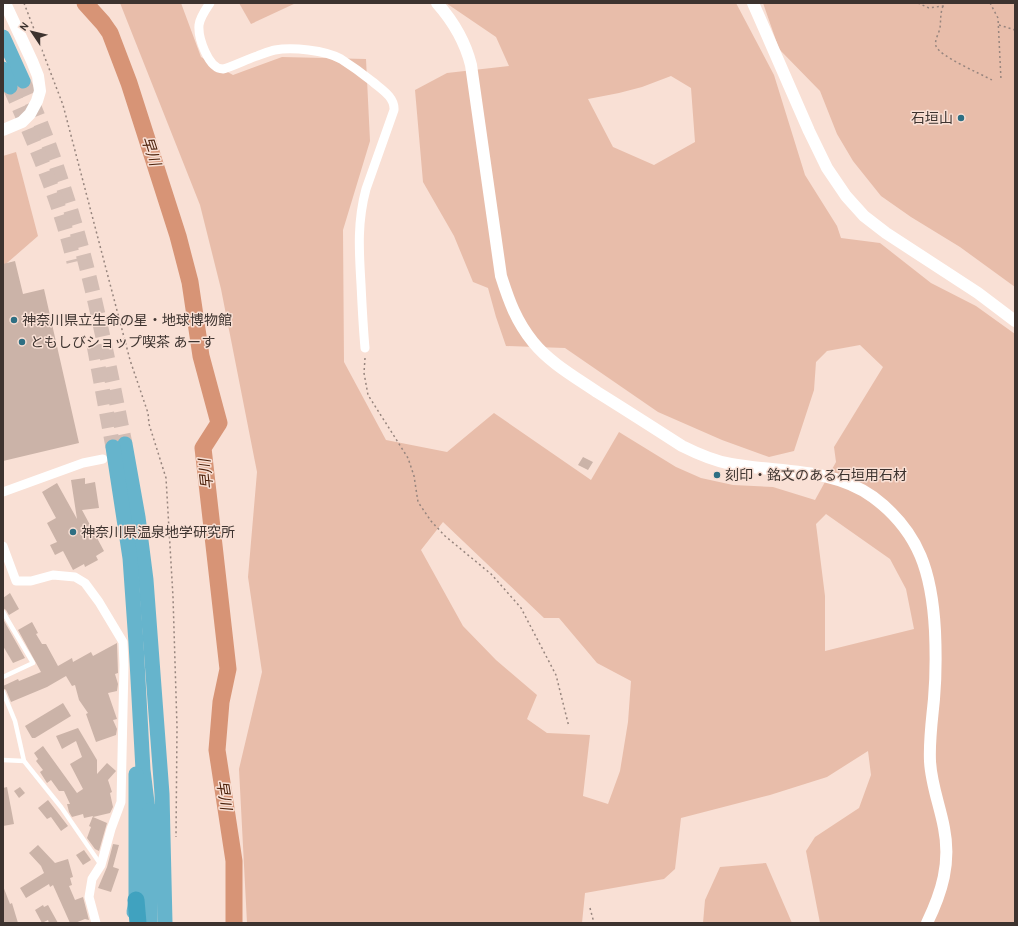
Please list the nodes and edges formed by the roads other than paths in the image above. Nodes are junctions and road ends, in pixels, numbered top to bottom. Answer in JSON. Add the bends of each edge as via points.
{"nodes":[{"id":1,"x":5,"y":3,"type":"edge"},
{"id":2,"x":210,"y":3,"type":"edge"},
{"id":3,"x":437,"y":3,"type":"edge"},
{"id":4,"x":753,"y":3,"type":"edge"},
{"id":5,"x":3,"y":36,"type":"edge"},
{"id":6,"x":3,"y":69,"type":"edge"},
{"id":7,"x":6,"y":129,"type":"edge"},
{"id":8,"x":1015,"y":321,"type":"edge"},
{"id":9,"x":365,"y":348,"type":"road end"},
{"id":10,"x":103,"y":459,"type":"dead end"},
{"id":11,"x":3,"y":492,"type":"edge"},
{"id":12,"x":3,"y":546,"type":"edge"},
{"id":13,"x":3,"y":612,"type":"edge"},
{"id":14,"x":152,"y":657,"type":"junction"},
{"id":15,"x":3,"y":677,"type":"edge"},
{"id":16,"x":3,"y":692,"type":"edge"},
{"id":17,"x":139,"y":699,"type":"junction"},
{"id":18,"x":3,"y":760,"type":"edge"},
{"id":19,"x":24,"y":761,"type":"junction"},
{"id":20,"x":149,"y":819,"type":"junction"},
{"id":21,"x":101,"y":865,"type":"junction"},
{"id":22,"x":136,"y":900,"type":"junction"},
{"id":23,"x":93,"y":922,"type":"edge"},
{"id":24,"x":131,"y":923,"type":"edge"},
{"id":25,"x":138,"y":923,"type":"edge"},
{"id":26,"x":150,"y":923,"type":"edge"},
{"id":27,"x":165,"y":923,"type":"edge"},
{"id":28,"x":927,"y":923,"type":"edge"}],
"edges":[{"from":1,"to":7,"type":"street","via":[[38,76],[40,91],[30,114],[22,122]]},
{"from":2,"to":9,"type":"street","via":[[199,23],[199,30],[208,59],[216,67],[224,69],[274,50],[324,53],[339,58],[353,67],[393,100],[394,110],[362,202],[359,226]]},
{"from":3,"to":28,"type":"street","via":[[455,25],[468,51],[501,276],[509,303],[533,342],[567,372],[682,446],[702,456],[730,464],[815,474],[845,482],[871,496],[890,511],[915,543],[930,582],[934,606],[936,660],[930,763],[944,829],[946,852],[945,875],[938,902]]},
{"from":4,"to":8,"type":"street","via":[[809,131],[827,168],[846,196],[864,216],[886,233]]},
{"from":5,"to":6,"type":"highway","via":[[17,84]]},
{"from":10,"to":11,"type":"street"},
{"from":12,"to":21,"type":"street","via":[[16,581],[31,581],[53,575],[75,577],[84,584],[99,602],[123,642],[122,802]]},
{"from":13,"to":15,"type":"lane","via":[[33,663]]},
{"from":14,"to":17,"type":"highway","via":[[138,517],[119,445],[130,558]]},
{"from":14,"to":20,"type":"highway","via":[[153,771]]},
{"from":14,"to":27,"type":"highway","via":[[162,794]]},
{"from":16,"to":19,"type":"lane","via":[[15,721]]},
{"from":17,"to":20,"type":"highway"},
{"from":17,"to":22,"type":"highway","via":[[135,787]]},
{"from":18,"to":19,"type":"lane"},
{"from":19,"to":21,"type":"lane","via":[[61,807]]},
{"from":20,"to":26,"type":"highway"},
{"from":21,"to":23,"type":"street","via":[[92,880],[88,897]]},
{"from":22,"to":24,"type":"highway"},
{"from":22,"to":25,"type":"highway"}]}
